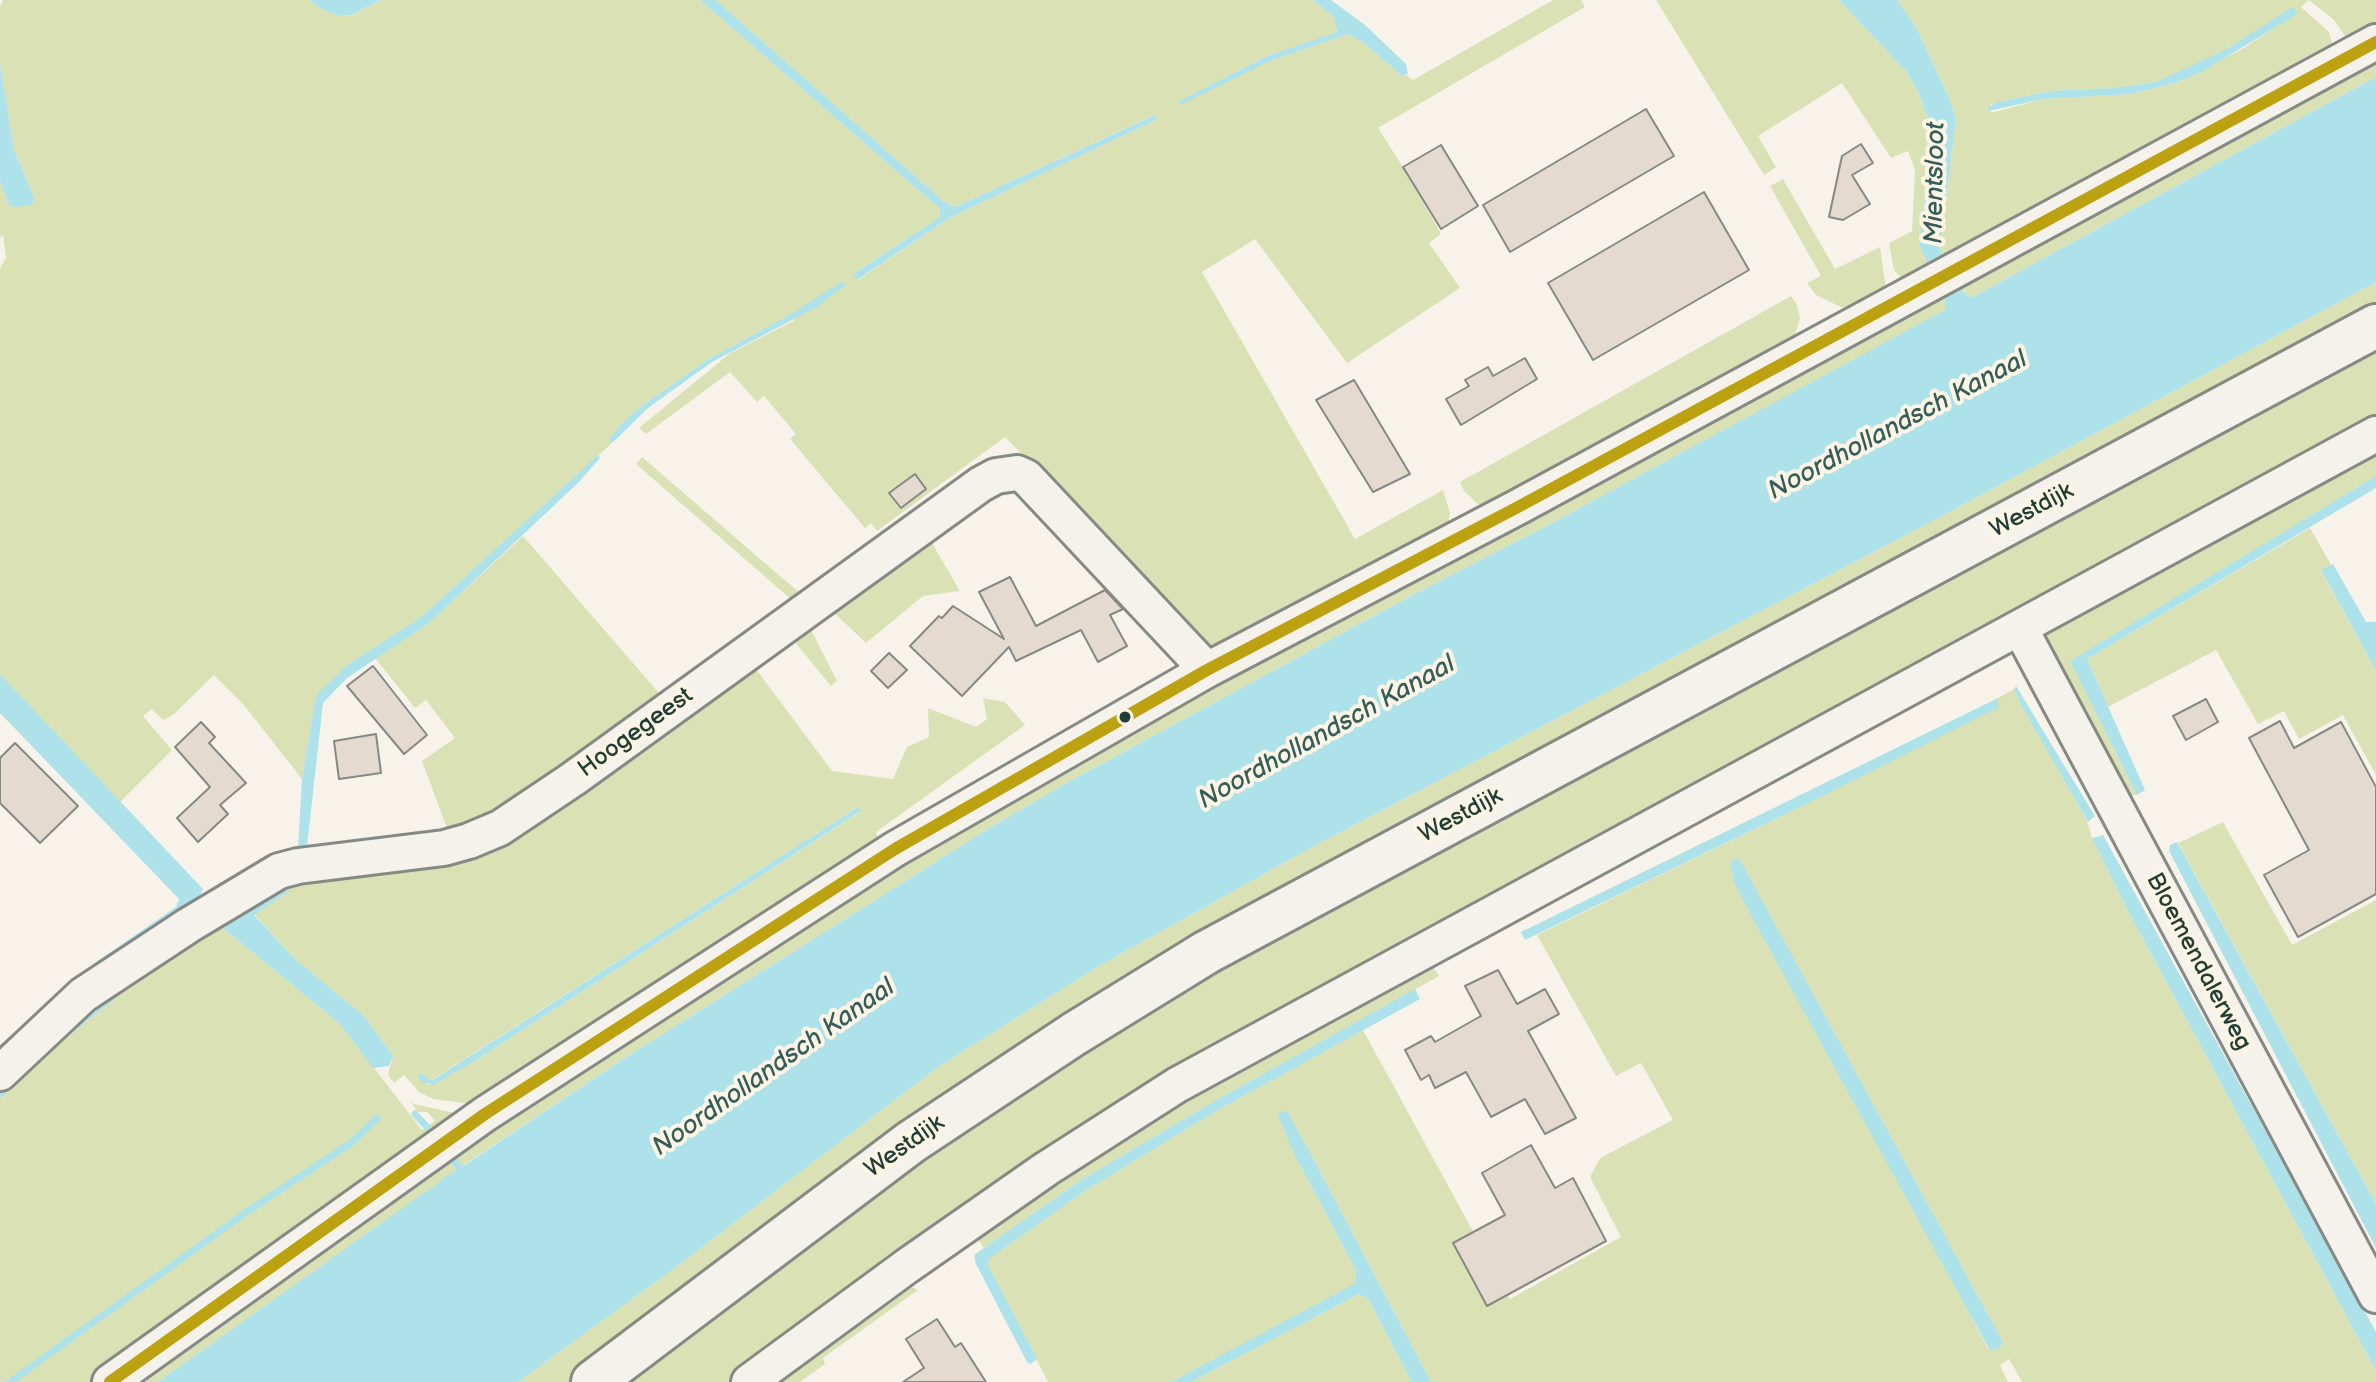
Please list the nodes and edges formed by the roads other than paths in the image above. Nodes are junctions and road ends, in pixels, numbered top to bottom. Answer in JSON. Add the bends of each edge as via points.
{"nodes":[{"id":1,"x":2376,"y":42,"type":"edge"},
{"id":2,"x":2376,"y":326,"type":"edge"},
{"id":3,"x":2376,"y":434,"type":"edge"},
{"id":4,"x":2020,"y":628,"type":"junction"},
{"id":5,"x":1207,"y":670,"type":"junction"},
{"id":6,"x":0,"y":1073,"type":"edge"},
{"id":7,"x":2376,"y":1295,"type":"edge"},
{"id":8,"x":110,"y":1382,"type":"edge"},
{"id":9,"x":593,"y":1382,"type":"edge"},
{"id":10,"x":749,"y":1382,"type":"edge"}],
"edges":[{"from":1,"to":5,"type":"street"},
{"from":2,"to":9,"type":"main road","name":"Westdijk","via":[[1207,952],[911,1142]]},
{"from":3,"to":4,"type":"street"},
{"from":4,"to":7,"type":"street","name":"Bloemendalerweg"},
{"from":4,"to":10,"type":"street","via":[[1177,1085],[1046,1169]]},
{"from":5,"to":6,"type":"street","name":"Hoogegeest","via":[[1026,477],[996,476],[500,828],[444,848],[279,871],[83,995]]},
{"from":5,"to":8,"type":"street","via":[[895,849],[485,1114]]}]}
